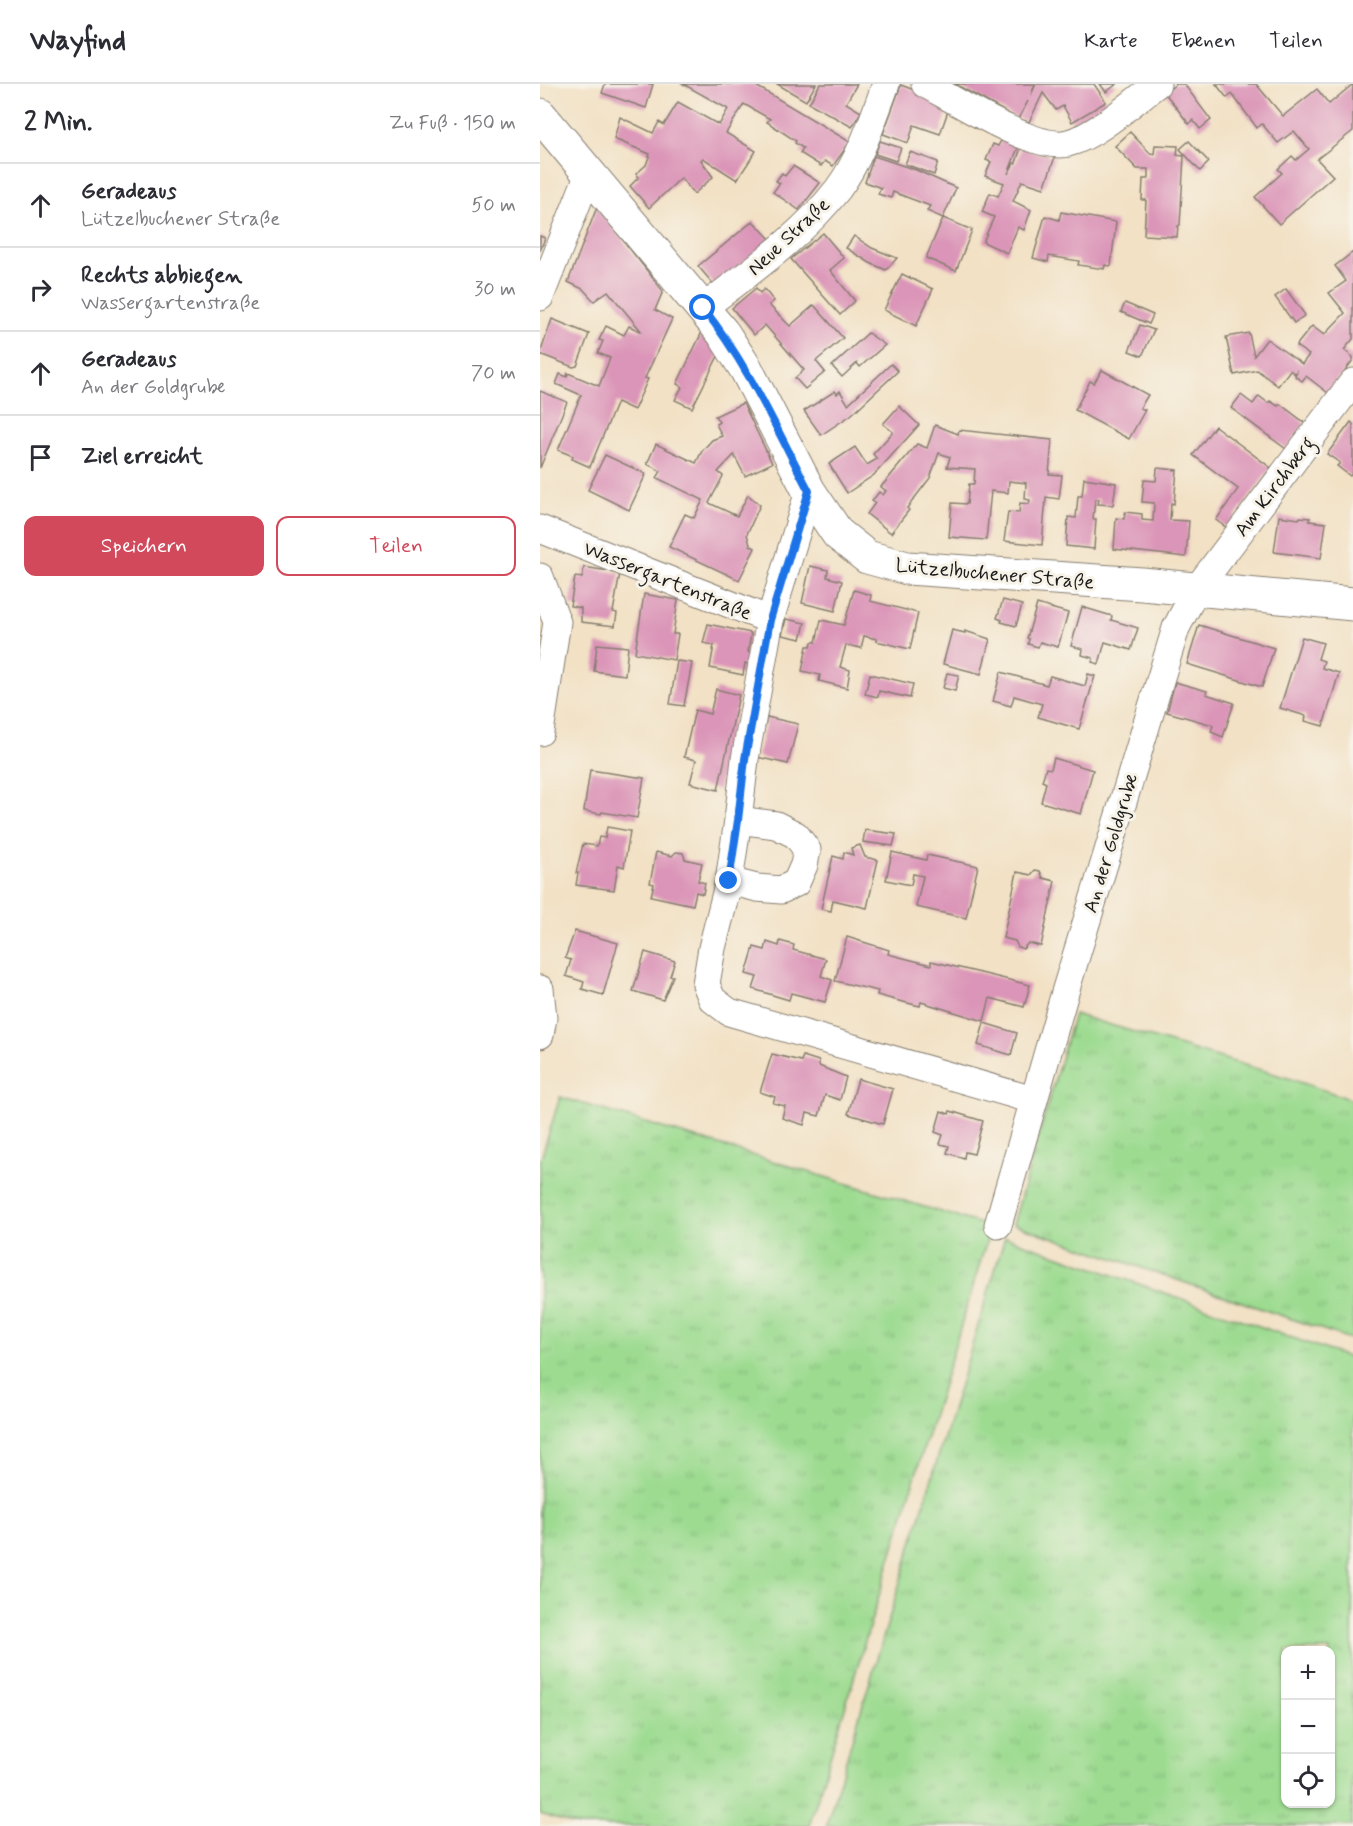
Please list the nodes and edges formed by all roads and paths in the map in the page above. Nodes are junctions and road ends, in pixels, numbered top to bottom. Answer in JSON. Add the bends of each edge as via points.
{"nodes":[{"id":1,"x":886,"y":84,"type":"edge"},
{"id":2,"x":925,"y":84,"type":"edge"},
{"id":3,"x":1157,"y":84,"type":"edge"},
{"id":4,"x":540,"y":115,"type":"edge"},
{"id":5,"x":589,"y":173,"type":"junction"},
{"id":6,"x":540,"y":297,"type":"edge"},
{"id":7,"x":703,"y":308,"type":"junction"},
{"id":8,"x":1353,"y":382,"type":"edge"},
{"id":9,"x":809,"y":491,"type":"junction"},
{"id":10,"x":540,"y":529,"type":"edge"},
{"id":11,"x":540,"y":577,"type":"edge"},
{"id":12,"x":1196,"y":590,"type":"junction"},
{"id":13,"x":1353,"y":604,"type":"edge"},
{"id":14,"x":770,"y":620,"type":"junction"},
{"id":15,"x":540,"y":732,"type":"edge"},
{"id":16,"x":738,"y":820,"type":"junction"},
{"id":17,"x":729,"y":881,"type":"junction"},
{"id":18,"x":540,"y":989,"type":"edge"},
{"id":19,"x":540,"y":1035,"type":"edge"},
{"id":20,"x":1033,"y":1100,"type":"junction"},
{"id":21,"x":998,"y":1225,"type":"dead end"}],
"edges":[{"from":1,"to":7,"type":"street","name":"Neue Straße","via":[[854,163],[838,189],[777,252]]},
{"from":2,"to":3,"type":"street","via":[[1017,133],[1051,144],[1081,138]]},
{"from":4,"to":5,"type":"main road","name":"Lützelbuchener Straße"},
{"from":5,"to":6,"type":"street"},
{"from":5,"to":7,"type":"main road","name":"Lützelbuchener Straße"},
{"from":7,"to":9,"type":"main road","name":"Lützelbuchener Straße","via":[[746,369]]},
{"from":8,"to":12,"type":"street","name":"Am Kirchberg"},
{"from":9,"to":12,"type":"main road","name":"Lützelbuchener Straße","via":[[838,534],[867,557],[884,563]]},
{"from":9,"to":14,"type":"street","name":"Wassergartenstraße"},
{"from":10,"to":14,"type":"street","name":"Wassergartenstraße"},
{"from":11,"to":15,"type":"street","via":[[557,622]]},
{"from":12,"to":13,"type":"main road","name":"Lützelbuchener Straße"},
{"from":12,"to":20,"type":"street","name":"An der Goldgrube","via":[[1176,628]]},
{"from":14,"to":16,"type":"street"},
{"from":16,"to":17,"type":"street"},
{"from":16,"to":17,"type":"street","via":[[776,825],[796,834],[807,850],[806,858],[796,883],[781,890]]},
{"from":17,"to":20,"type":"street","via":[[706,984],[712,999],[729,1012]]},
{"from":18,"to":19,"type":"street"},
{"from":20,"to":21,"type":"street","name":"An der Goldgrube"}]}
